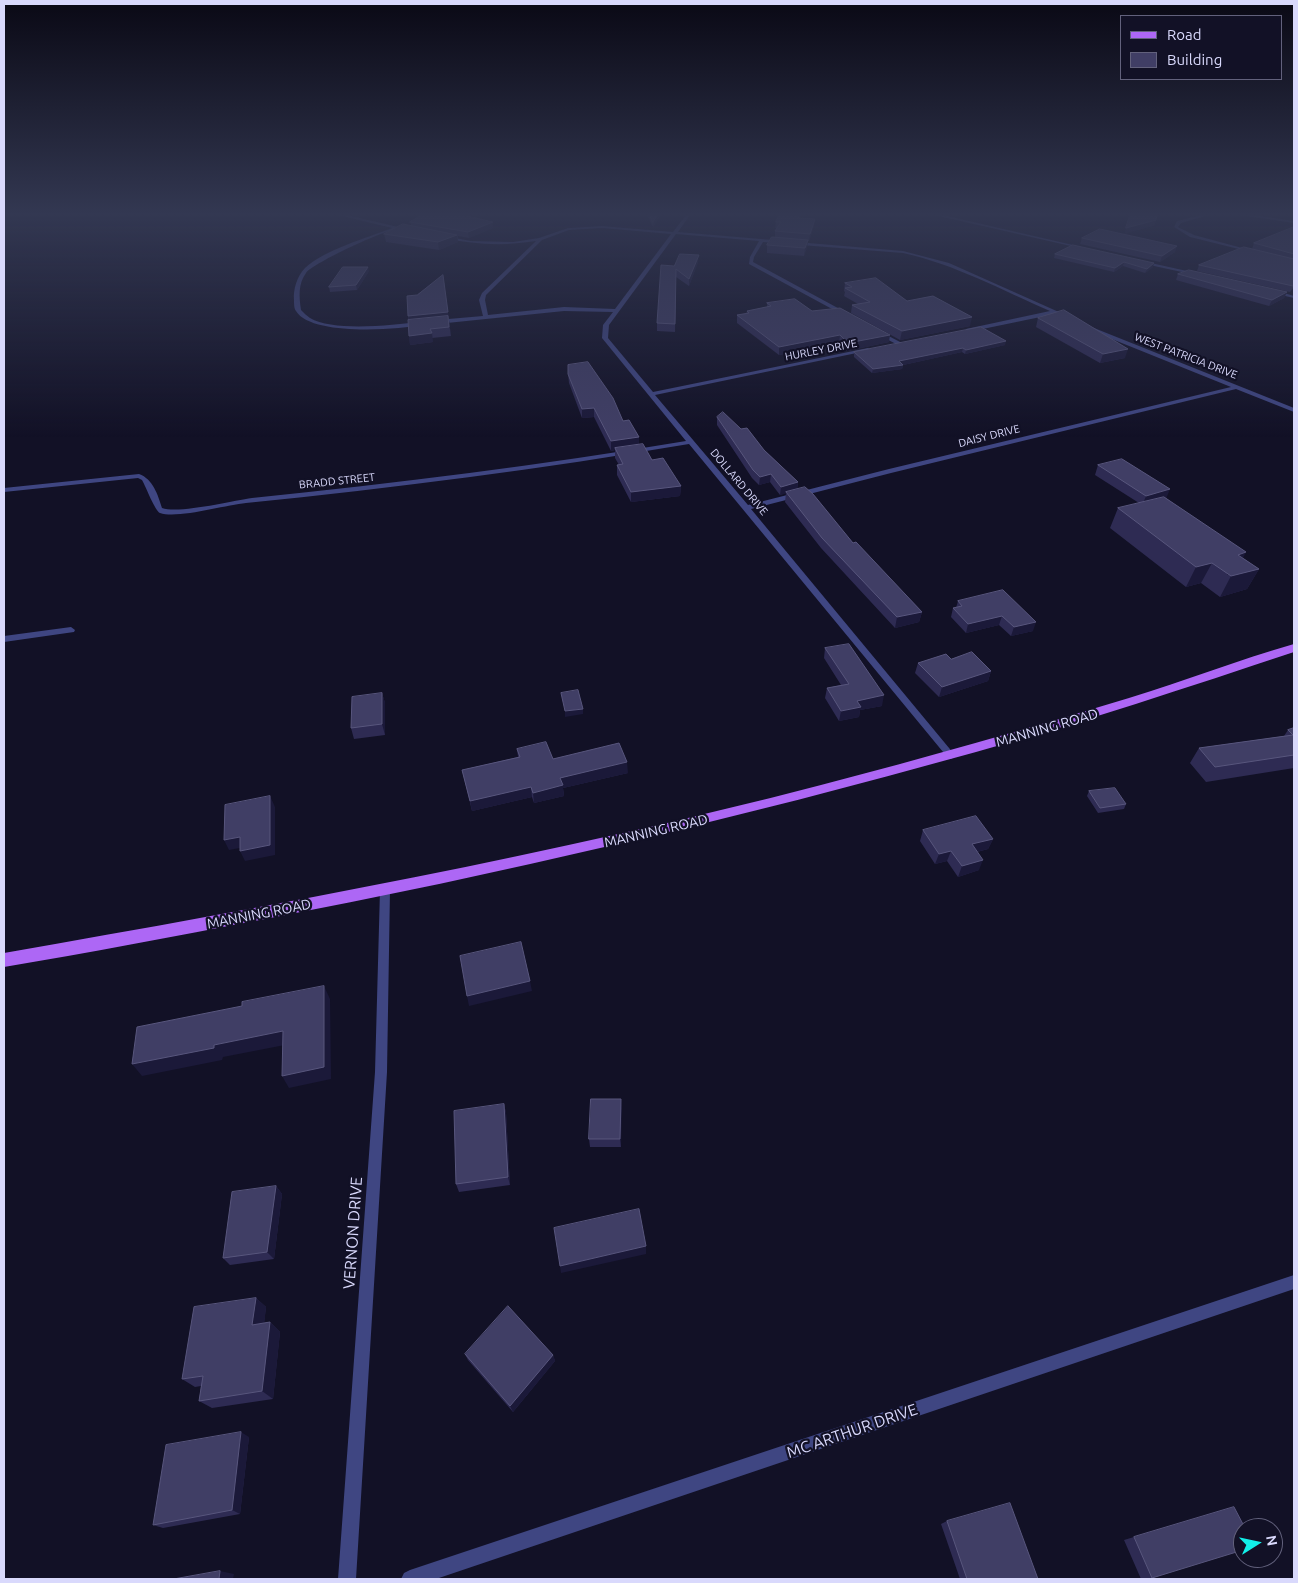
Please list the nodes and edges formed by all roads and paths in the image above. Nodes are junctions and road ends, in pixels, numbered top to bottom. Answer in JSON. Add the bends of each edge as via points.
{"nodes":[{"id":1,"x":298,"y":289,"type":"edge"},
{"id":2,"x":489,"y":289,"type":"edge"},
{"id":3,"x":633,"y":289,"type":"edge"},
{"id":4,"x":798,"y":289,"type":"edge"},
{"id":5,"x":1003,"y":289,"type":"edge"},
{"id":6,"x":1266,"y":290,"type":"edge"},
{"id":7,"x":1294,"y":297,"type":"edge"},
{"id":8,"x":617,"y":311,"type":"junction"},
{"id":9,"x":1055,"y":312,"type":"junction"},
{"id":10,"x":847,"y":316,"type":"edge"},
{"id":11,"x":486,"y":317,"type":"junction"},
{"id":12,"x":1072,"y":320,"type":"edge"},
{"id":13,"x":1080,"y":324,"type":"edge"},
{"id":14,"x":874,"y":330,"type":"edge"},
{"id":15,"x":958,"y":332,"type":"edge"},
{"id":16,"x":909,"y":342,"type":"edge"},
{"id":17,"x":900,"y":344,"type":"junction"},
{"id":18,"x":890,"y":346,"type":"edge"},
{"id":19,"x":871,"y":350,"type":"edge"},
{"id":20,"x":1237,"y":387,"type":"junction"},
{"id":21,"x":651,"y":394,"type":"junction"},
{"id":22,"x":1294,"y":410,"type":"edge"},
{"id":23,"x":690,"y":442,"type":"junction"},
{"id":24,"x":4,"y":490,"type":"edge"},
{"id":25,"x":746,"y":508,"type":"junction"},
{"id":26,"x":71,"y":630,"type":"dead end"},
{"id":27,"x":4,"y":639,"type":"edge"},
{"id":28,"x":1294,"y":648,"type":"edge"},
{"id":29,"x":951,"y":756,"type":"junction"},
{"id":30,"x":385,"y":890,"type":"junction"},
{"id":31,"x":4,"y":960,"type":"edge"},
{"id":32,"x":1294,"y":1282,"type":"edge"},
{"id":33,"x":347,"y":1579,"type":"edge"},
{"id":34,"x":410,"y":1579,"type":"edge"}],
"edges":[{"from":1,"to":11,"type":"street","via":[[296,308],[316,322],[382,328]]},
{"from":2,"to":11,"type":"street","via":[[482,300]]},
{"from":3,"to":8,"type":"street","name":"DOLLARD DRIVE"},
{"from":4,"to":10,"type":"street"},
{"from":5,"to":9,"type":"street"},
{"from":6,"to":7,"type":"street"},
{"from":8,"to":11,"type":"street","via":[[564,309]]},
{"from":8,"to":21,"type":"street","name":"DOLLARD DRIVE","via":[[606,325],[606,338]]},
{"from":9,"to":12,"type":"street"},
{"from":9,"to":15,"type":"street"},
{"from":13,"to":20,"type":"street","name":"WEST PATRICIA DRIVE"},
{"from":14,"to":17,"type":"street"},
{"from":16,"to":17,"type":"street"},
{"from":17,"to":18,"type":"street"},
{"from":19,"to":21,"type":"street","name":"HURLEY DRIVE"},
{"from":20,"to":22,"type":"street","name":"WEST PATRICIA DRIVE"},
{"from":20,"to":25,"type":"street","name":"DAISY DRIVE"},
{"from":21,"to":23,"type":"street","name":"DOLLARD DRIVE"},
{"from":23,"to":24,"type":"street","name":"BRADD STREET","via":[[585,460],[177,512],[159,509],[145,480],[139,476]]},
{"from":23,"to":25,"type":"street","name":"DOLLARD DRIVE"},
{"from":25,"to":29,"type":"street","name":"DOLLARD DRIVE"},
{"from":26,"to":27,"type":"street"},
{"from":28,"to":29,"type":"main road","name":"MANNING ROAD","via":[[1107,710]]},
{"from":29,"to":30,"type":"main road","name":"MANNING ROAD","via":[[659,831]]},
{"from":30,"to":31,"type":"main road","name":"MANNING ROAD"},
{"from":30,"to":33,"type":"street","name":"VERNON DRIVE","via":[[381,1072]]},
{"from":32,"to":34,"type":"street","name":"MC ARTHUR DRIVE"}]}
